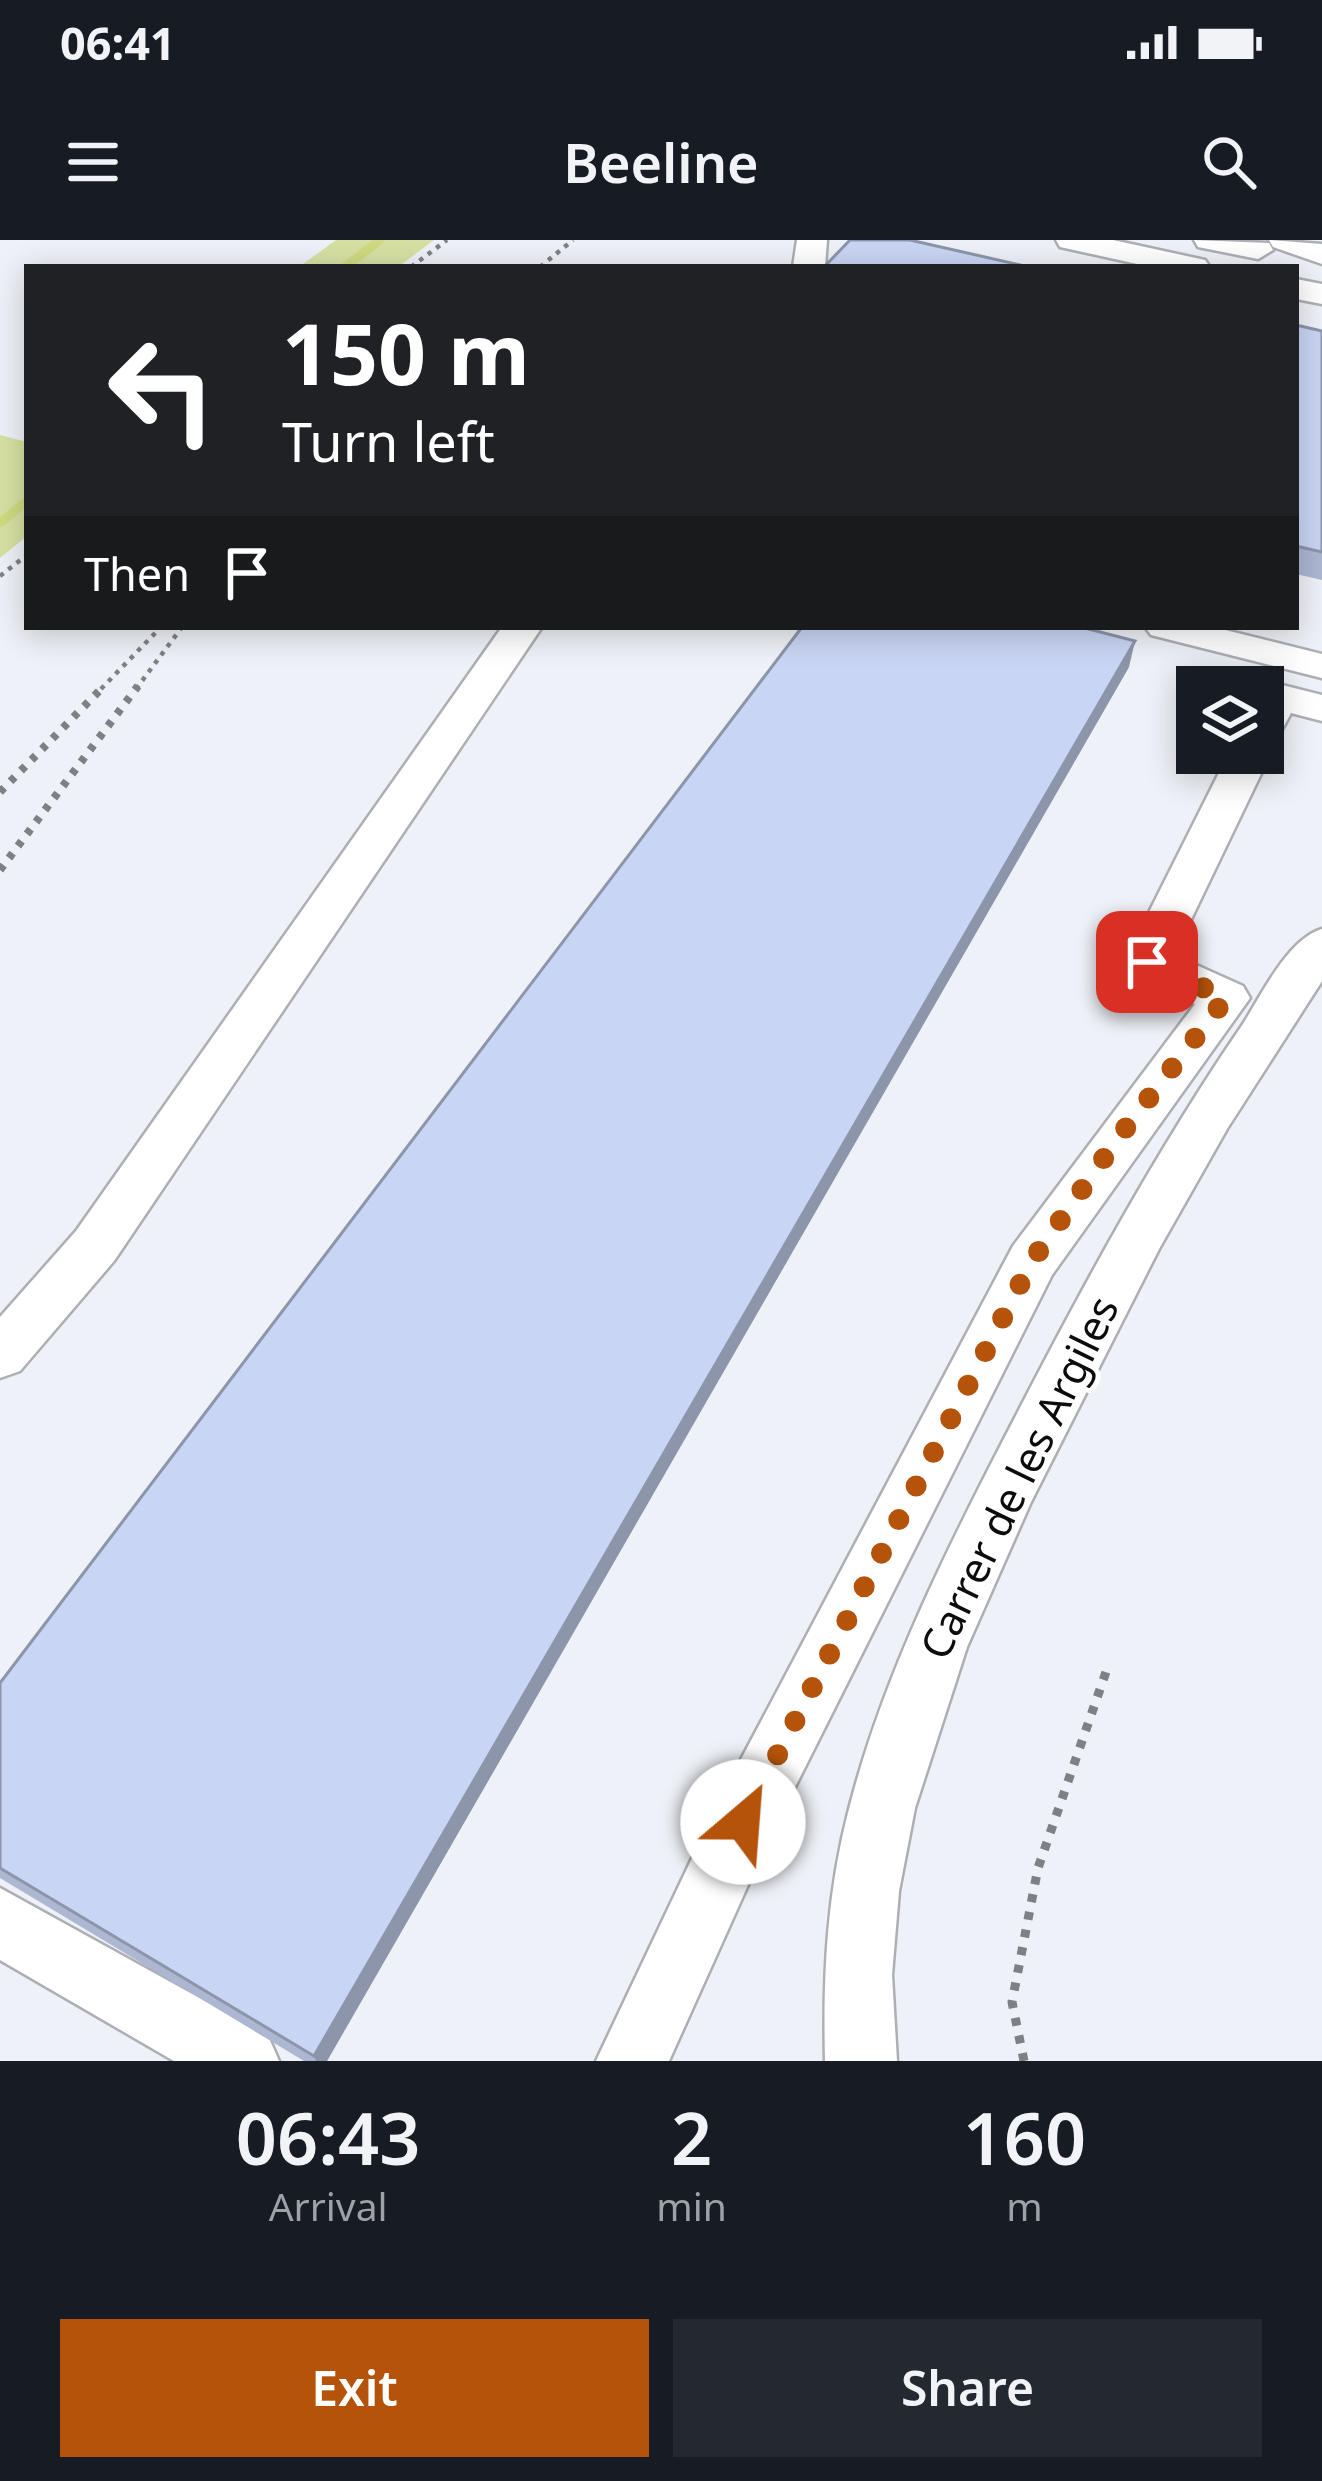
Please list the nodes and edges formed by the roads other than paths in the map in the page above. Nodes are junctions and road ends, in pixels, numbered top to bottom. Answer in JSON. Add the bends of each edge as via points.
{"nodes":[{"id":1,"x":1071,"y":240,"type":"edge"},
{"id":2,"x":1209,"y":240,"type":"edge"},
{"id":3,"x":1271,"y":245,"type":"edge"},
{"id":4,"x":1322,"y":255,"type":"edge"},
{"id":5,"x":1180,"y":264,"type":"edge"},
{"id":6,"x":520,"y":630,"type":"edge"},
{"id":7,"x":1177,"y":630,"type":"edge"},
{"id":8,"x":1322,"y":666,"type":"edge"},
{"id":9,"x":1284,"y":698,"type":"edge"},
{"id":10,"x":1322,"y":708,"type":"edge"},
{"id":11,"x":1240,"y":774,"type":"edge"},
{"id":12,"x":1322,"y":945,"type":"edge"},
{"id":13,"x":0,"y":1355,"type":"edge"},
{"id":14,"x":0,"y":1922,"type":"edge"},
{"id":15,"x":243,"y":2061,"type":"edge"},
{"id":16,"x":632,"y":2061,"type":"edge"},
{"id":17,"x":861,"y":2061,"type":"edge"}],
"edges":[{"from":1,"to":5,"type":"street"},
{"from":2,"to":3,"type":"street"},
{"from":3,"to":4,"type":"street"},
{"from":6,"to":13,"type":"street","via":[[95,1246]]},
{"from":7,"to":8,"type":"street"},
{"from":9,"to":10,"type":"street"},
{"from":11,"to":16,"type":"street","via":[[1147,962],[1226,998],[1032,1261],[743,1822]]},
{"from":12,"to":17,"type":"street","name":"Carrer de les Argiles","via":[[1114,1276],[921,1678],[886,1788],[860,1930]]},
{"from":14,"to":15,"type":"street"}]}
